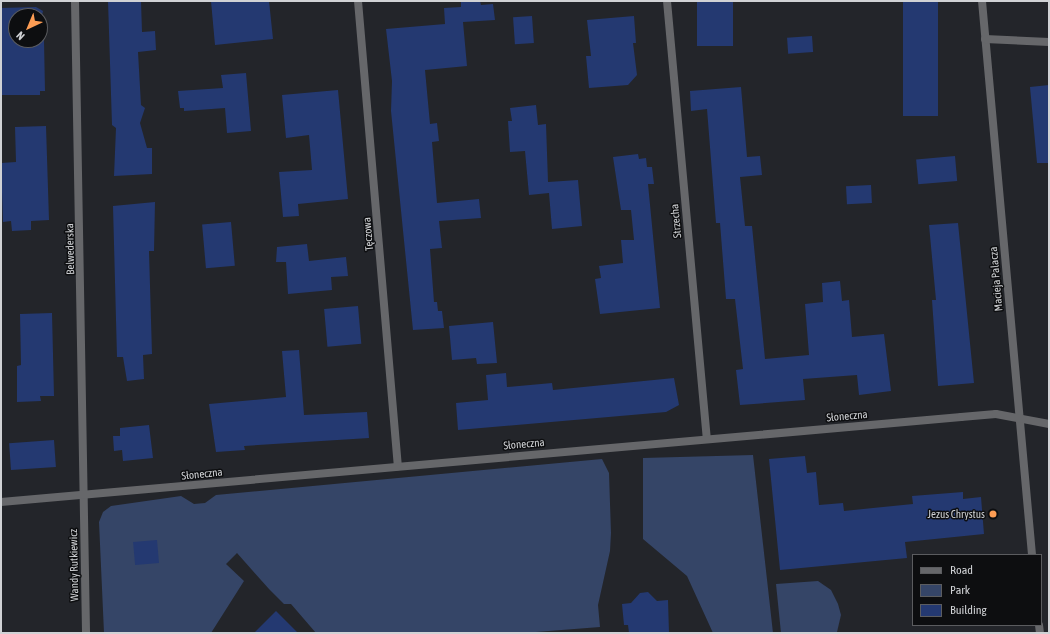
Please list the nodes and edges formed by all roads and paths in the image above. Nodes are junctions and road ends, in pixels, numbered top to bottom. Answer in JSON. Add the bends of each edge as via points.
{"nodes":[{"id":1,"x":75,"y":1,"type":"edge"},
{"id":2,"x":358,"y":1,"type":"edge"},
{"id":3,"x":667,"y":1,"type":"edge"},
{"id":4,"x":982,"y":1,"type":"edge"},
{"id":5,"x":985,"y":39,"type":"junction"},
{"id":6,"x":1049,"y":42,"type":"edge"},
{"id":7,"x":1020,"y":421,"type":"junction"},
{"id":8,"x":1049,"y":424,"type":"edge"},
{"id":9,"x":707,"y":438,"type":"junction"},
{"id":10,"x":398,"y":466,"type":"junction"},
{"id":11,"x":83,"y":497,"type":"junction"},
{"id":12,"x":1,"y":502,"type":"edge"},
{"id":13,"x":1032,"y":554,"type":"edge"},
{"id":14,"x":86,"y":633,"type":"edge"}],
"edges":[{"from":1,"to":11,"type":"street","name":"Belwederska"},
{"from":2,"to":10,"type":"street","name":"Tęczowa"},
{"from":3,"to":9,"type":"street","name":"Strzecha"},
{"from":4,"to":5,"type":"street","name":"Macieja Palacza"},
{"from":5,"to":6,"type":"street"},
{"from":5,"to":7,"type":"street","name":"Macieja Palacza"},
{"from":7,"to":8,"type":"street","name":"Słoneczna"},
{"from":7,"to":9,"type":"street","name":"Słoneczna","via":[[996,414]]},
{"from":7,"to":13,"type":"street","name":"Macieja Palacza"},
{"from":9,"to":10,"type":"street","name":"Słoneczna"},
{"from":10,"to":11,"type":"street","name":"Słoneczna"},
{"from":11,"to":12,"type":"street","name":"Słoneczna"},
{"from":11,"to":14,"type":"street","name":"Wandy Rutkiewicz"}]}
